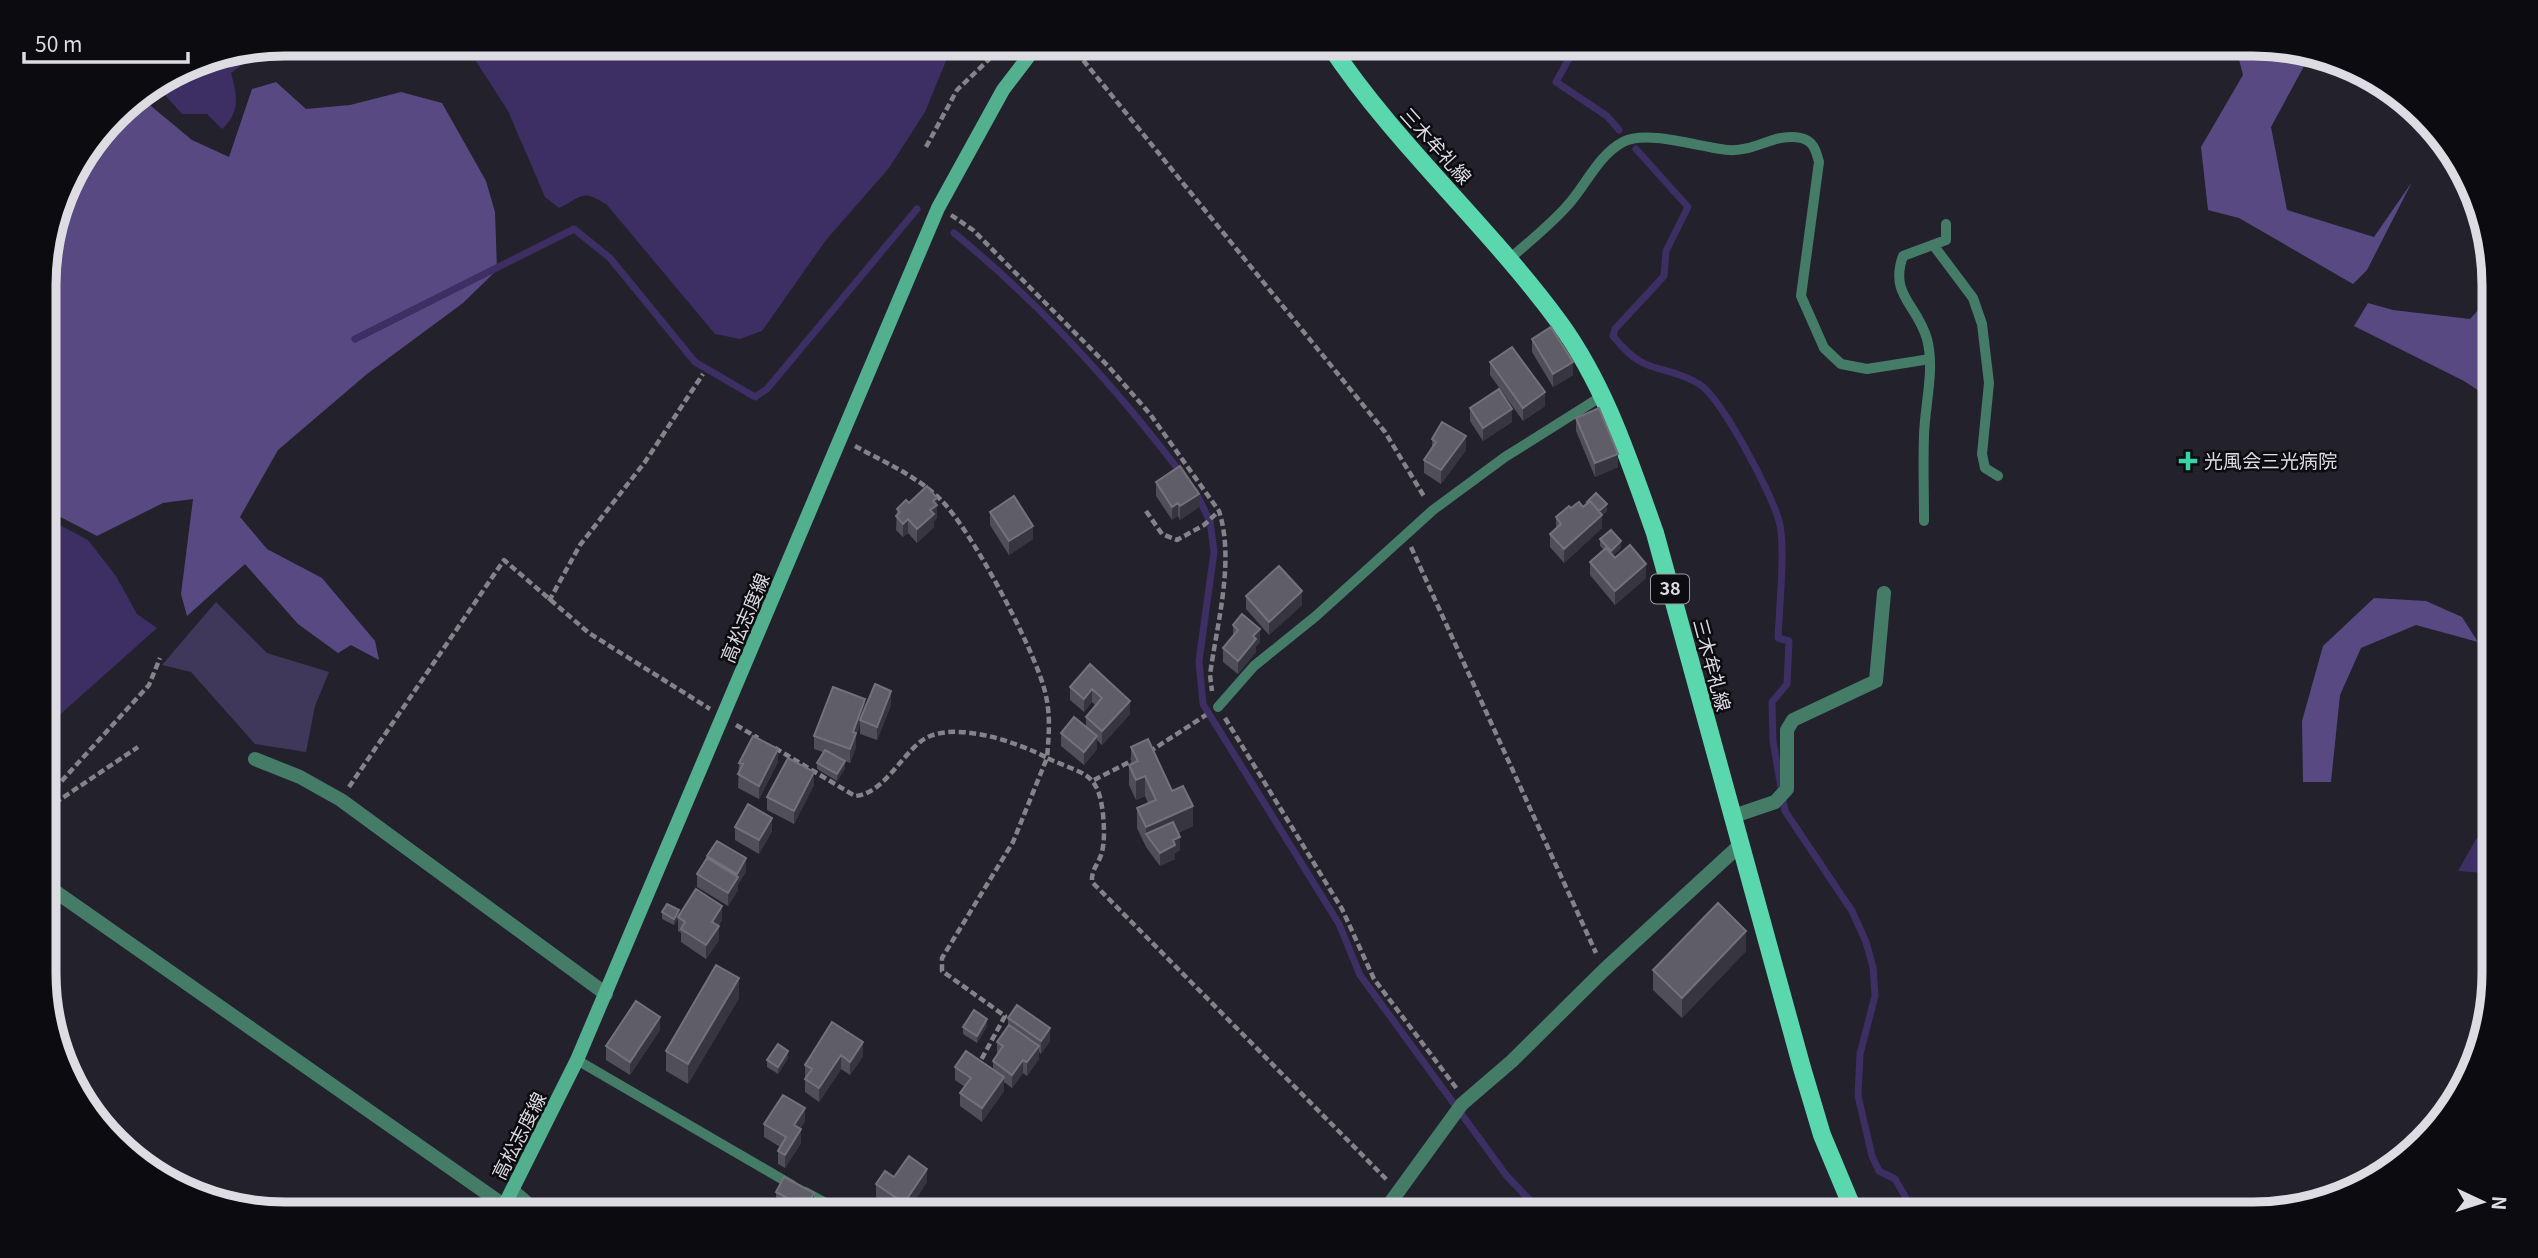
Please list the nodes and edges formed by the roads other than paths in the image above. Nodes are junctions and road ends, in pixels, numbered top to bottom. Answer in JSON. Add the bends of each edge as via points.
{"nodes":[{"id":1,"x":1029,"y":56,"type":"edge"},
{"id":2,"x":1338,"y":56,"type":"edge"},
{"id":3,"x":1946,"y":224,"type":"dead end"},
{"id":4,"x":1934,"y":246,"type":"junction"},
{"id":5,"x":1508,"y":260,"type":"junction"},
{"id":6,"x":1930,"y":359,"type":"junction"},
{"id":7,"x":1602,"y":396,"type":"junction"},
{"id":8,"x":1998,"y":476,"type":"dead end"},
{"id":9,"x":1924,"y":521,"type":"dead end"},
{"id":10,"x":1884,"y":593,"type":"dead end"},
{"id":11,"x":1219,"y":707,"type":"road end"},
{"id":12,"x":255,"y":759,"type":"dead end"},
{"id":13,"x":1731,"y":817,"type":"junction"},
{"id":14,"x":1739,"y":846,"type":"junction"},
{"id":15,"x":56,"y":892,"type":"edge"},
{"id":16,"x":606,"y":994,"type":"junction"},
{"id":17,"x":577,"y":1060,"type":"junction"},
{"id":18,"x":513,"y":1191,"type":"junction"},
{"id":19,"x":491,"y":1202,"type":"edge"},
{"id":20,"x":507,"y":1202,"type":"edge"},
{"id":21,"x":526,"y":1202,"type":"edge"},
{"id":22,"x":824,"y":1202,"type":"edge"},
{"id":23,"x":1392,"y":1202,"type":"edge"},
{"id":24,"x":1850,"y":1202,"type":"edge"}],
"edges":[{"from":1,"to":16,"type":"main road","name":"高松志度線","via":[[1003,90],[938,208]]},
{"from":2,"to":5,"type":"main road","name":"三木牟礼線","number":"38","via":[[1375,108]]},
{"from":3,"to":4,"type":"lane","via":[[1946,240]]},
{"from":4,"to":6,"type":"lane","via":[[1903,256],[1897,273],[1899,288],[1927,339]]},
{"from":4,"to":8,"type":"lane","via":[[1973,298],[1982,324],[1989,383],[1982,454],[1985,468]]},
{"from":5,"to":6,"type":"lane","via":[[1568,205],[1594,169],[1623,141],[1647,137],[1732,150],[1784,136],[1805,138],[1815,146],[1819,162],[1801,296],[1824,348],[1841,364],[1867,369]]},
{"from":5,"to":7,"type":"main road","name":"三木牟礼線","number":"38","via":[[1558,321]]},
{"from":6,"to":9,"type":"lane"},
{"from":7,"to":11,"type":"lane","via":[[1505,457],[1433,510],[1254,666]]},
{"from":7,"to":13,"type":"main road","name":"三木牟礼線","number":"38","via":[[1655,533]]},
{"from":10,"to":13,"type":"street","via":[[1876,681],[1793,720],[1787,730],[1787,789],[1775,802]]},
{"from":12,"to":16,"type":"street","via":[[341,800]]},
{"from":13,"to":14,"type":"main road","name":"三木牟礼線","number":"38"},
{"from":14,"to":23,"type":"street","via":[[1452,1115]]},
{"from":14,"to":24,"type":"main road","name":"三木牟礼線","number":"38","via":[[1822,1135]]},
{"from":15,"to":19,"type":"street"},
{"from":16,"to":17,"type":"main road","name":"高松志度線"},
{"from":17,"to":18,"type":"main road","name":"高松志度線"},
{"from":17,"to":22,"type":"lane"},
{"from":18,"to":20,"type":"main road","name":"高松志度線"},
{"from":18,"to":21,"type":"street"}]}
